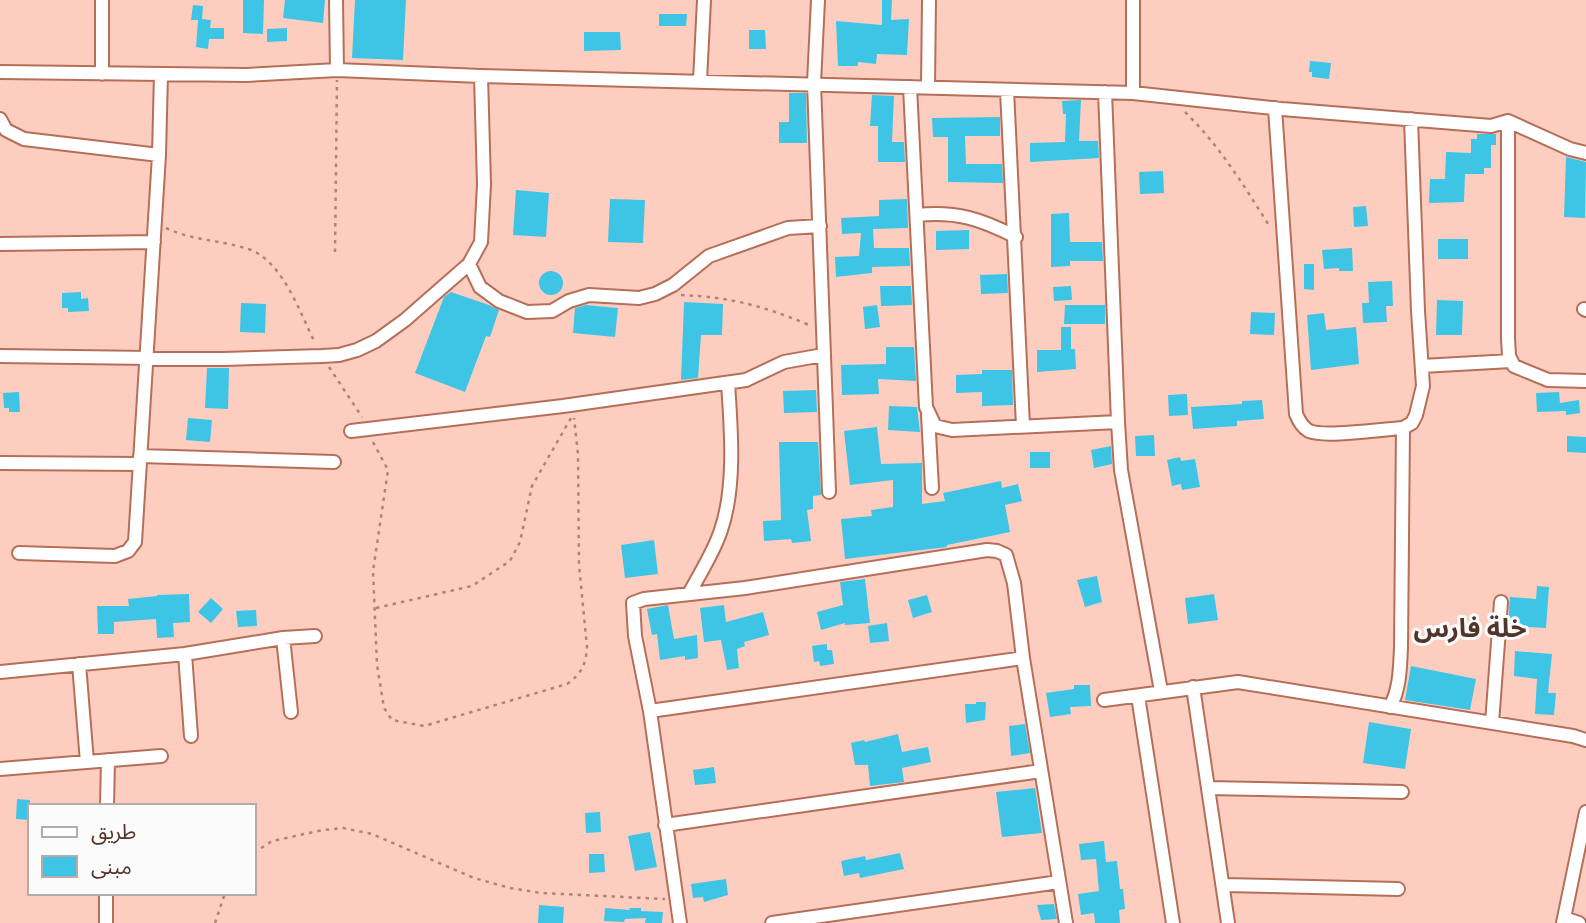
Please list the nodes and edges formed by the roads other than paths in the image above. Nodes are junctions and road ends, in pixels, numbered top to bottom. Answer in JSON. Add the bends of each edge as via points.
{"nodes":[{"id":1,"x":102,"y":0,"type":"edge"},
{"id":2,"x":336,"y":0,"type":"edge"},
{"id":3,"x":704,"y":0,"type":"edge"},
{"id":4,"x":818,"y":0,"type":"edge"},
{"id":5,"x":929,"y":0,"type":"edge"},
{"id":6,"x":1133,"y":0,"type":"edge"},
{"id":7,"x":337,"y":70,"type":"junction"},
{"id":8,"x":0,"y":72,"type":"edge"},
{"id":9,"x":102,"y":74,"type":"junction"},
{"id":10,"x":161,"y":75,"type":"junction"},
{"id":11,"x":481,"y":76,"type":"junction"},
{"id":12,"x":700,"y":81,"type":"junction"},
{"id":13,"x":814,"y":83,"type":"junction"},
{"id":14,"x":910,"y":87,"type":"junction"},
{"id":15,"x":928,"y":88,"type":"junction"},
{"id":16,"x":1007,"y":90,"type":"junction"},
{"id":17,"x":1105,"y":92,"type":"junction"},
{"id":18,"x":1133,"y":93,"type":"junction"},
{"id":19,"x":1275,"y":108,"type":"junction"},
{"id":20,"x":0,"y":119,"type":"edge"},
{"id":21,"x":1411,"y":119,"type":"junction"},
{"id":22,"x":1508,"y":121,"type":"junction"},
{"id":23,"x":1586,"y":153,"type":"edge"},
{"id":24,"x":159,"y":155,"type":"junction"},
{"id":25,"x":918,"y":215,"type":"junction"},
{"id":26,"x":820,"y":226,"type":"junction"},
{"id":27,"x":1016,"y":237,"type":"junction"},
{"id":28,"x":154,"y":242,"type":"junction"},
{"id":29,"x":0,"y":244,"type":"edge"},
{"id":30,"x":469,"y":264,"type":"junction"},
{"id":31,"x":823,"y":355,"type":"junction"},
{"id":32,"x":0,"y":356,"type":"edge"},
{"id":33,"x":146,"y":358,"type":"junction"},
{"id":34,"x":1511,"y":361,"type":"junction"},
{"id":35,"x":1422,"y":366,"type":"junction"},
{"id":36,"x":1586,"y":381,"type":"edge"},
{"id":37,"x":728,"y":383,"type":"junction"},
{"id":38,"x":928,"y":415,"type":"junction"},
{"id":39,"x":1118,"y":422,"type":"junction"},
{"id":40,"x":1023,"y":426,"type":"junction"},
{"id":41,"x":1403,"y":428,"type":"junction"},
{"id":42,"x":351,"y":431,"type":"dead end"},
{"id":43,"x":140,"y":460,"type":"junction"},
{"id":44,"x":334,"y":462,"type":"dead end"},
{"id":45,"x":1,"y":463,"type":"edge"},
{"id":46,"x":932,"y":488,"type":"dead end"},
{"id":47,"x":829,"y":492,"type":"dead end"},
{"id":48,"x":19,"y":554,"type":"dead end"},
{"id":49,"x":690,"y":594,"type":"junction"},
{"id":50,"x":1501,"y":603,"type":"dead end"},
{"id":51,"x":315,"y":636,"type":"dead end"},
{"id":52,"x":283,"y":638,"type":"junction"},
{"id":53,"x":185,"y":654,"type":"junction"},
{"id":54,"x":1023,"y":658,"type":"junction"},
{"id":55,"x":79,"y":664,"type":"junction"},
{"id":56,"x":0,"y":672,"type":"edge"},
{"id":57,"x":1193,"y":687,"type":"junction"},
{"id":58,"x":1161,"y":691,"type":"junction"},
{"id":59,"x":1138,"y":696,"type":"junction"},
{"id":60,"x":1104,"y":700,"type":"dead end"},
{"id":61,"x":1390,"y":707,"type":"junction"},
{"id":62,"x":650,"y":711,"type":"junction"},
{"id":63,"x":290,"y":712,"type":"dead end"},
{"id":64,"x":1492,"y":723,"type":"junction"},
{"id":65,"x":191,"y":736,"type":"dead end"},
{"id":66,"x":1586,"y":740,"type":"edge"},
{"id":67,"x":161,"y":756,"type":"dead end"},
{"id":68,"x":108,"y":760,"type":"junction"},
{"id":69,"x":87,"y":762,"type":"junction"},
{"id":70,"x":0,"y":769,"type":"edge"},
{"id":71,"x":1041,"y":771,"type":"junction"},
{"id":72,"x":1208,"y":788,"type":"junction"},
{"id":73,"x":1402,"y":792,"type":"dead end"},
{"id":74,"x":107,"y":804,"type":"edge"},
{"id":75,"x":1586,"y":812,"type":"edge"},
{"id":76,"x":665,"y":825,"type":"junction"},
{"id":77,"x":1059,"y":882,"type":"junction"},
{"id":78,"x":1223,"y":885,"type":"junction"},
{"id":79,"x":1398,"y":888,"type":"dead end"},
{"id":80,"x":106,"y":895,"type":"edge"},
{"id":81,"x":1572,"y":922,"type":"edge"},
{"id":82,"x":106,"y":923,"type":"edge"},
{"id":83,"x":680,"y":923,"type":"edge"},
{"id":84,"x":772,"y":923,"type":"edge"},
{"id":85,"x":1066,"y":923,"type":"edge"},
{"id":86,"x":1173,"y":923,"type":"edge"},
{"id":87,"x":1228,"y":923,"type":"edge"}],
"edges":[{"from":1,"to":9,"type":"street"},
{"from":2,"to":7,"type":"street"},
{"from":3,"to":12,"type":"street"},
{"from":4,"to":13,"type":"street"},
{"from":5,"to":15,"type":"street"},
{"from":6,"to":18,"type":"street"},
{"from":7,"to":10,"type":"street"},
{"from":7,"to":11,"type":"street"},
{"from":8,"to":9,"type":"street"},
{"from":9,"to":10,"type":"street"},
{"from":10,"to":24,"type":"street"},
{"from":11,"to":12,"type":"street"},
{"from":11,"to":30,"type":"street","via":[[484,220],[481,242]]},
{"from":12,"to":13,"type":"street"},
{"from":13,"to":14,"type":"street"},
{"from":13,"to":26,"type":"street"},
{"from":14,"to":15,"type":"street"},
{"from":14,"to":25,"type":"street"},
{"from":15,"to":16,"type":"street"},
{"from":16,"to":17,"type":"street"},
{"from":16,"to":27,"type":"street"},
{"from":17,"to":18,"type":"street"},
{"from":17,"to":39,"type":"street"},
{"from":18,"to":19,"type":"street"},
{"from":19,"to":21,"type":"street"},
{"from":19,"to":41,"type":"street","via":[[1296,414],[1310,432],[1324,434]]},
{"from":20,"to":24,"type":"street","via":[[6,130],[24,139]]},
{"from":21,"to":22,"type":"street","via":[[1491,125]]},
{"from":21,"to":35,"type":"street"},
{"from":22,"to":23,"type":"street"},
{"from":22,"to":34,"type":"street"},
{"from":24,"to":28,"type":"street"},
{"from":25,"to":27,"type":"street","via":[[973,218]]},
{"from":25,"to":38,"type":"street"},
{"from":26,"to":30,"type":"street","via":[[789,228],[709,256],[655,294],[639,298],[589,295],[552,311],[527,312],[499,301],[480,287]]},
{"from":26,"to":31,"type":"street"},
{"from":27,"to":40,"type":"street"},
{"from":28,"to":29,"type":"street"},
{"from":28,"to":33,"type":"street"},
{"from":30,"to":33,"type":"street","via":[[376,341],[339,355]]},
{"from":31,"to":37,"type":"street","via":[[784,362],[747,380]]},
{"from":31,"to":47,"type":"street"},
{"from":32,"to":33,"type":"street"},
{"from":33,"to":43,"type":"street"},
{"from":34,"to":35,"type":"street"},
{"from":34,"to":36,"type":"street","via":[[1548,380]]},
{"from":35,"to":41,"type":"street","via":[[1421,400],[1412,423]]},
{"from":37,"to":42,"type":"street"},
{"from":37,"to":49,"type":"street","via":[[731,430],[726,513],[721,533]]},
{"from":38,"to":40,"type":"street","via":[[935,426],[952,430]]},
{"from":38,"to":46,"type":"street"},
{"from":39,"to":40,"type":"street"},
{"from":39,"to":58,"type":"street","via":[[1121,470]]},
{"from":41,"to":61,"type":"street","via":[[1401,647],[1399,681]]},
{"from":43,"to":44,"type":"street"},
{"from":43,"to":45,"type":"street"},
{"from":43,"to":48,"type":"street","via":[[135,542],[128,551],[115,556]]},
{"from":49,"to":54,"type":"street","via":[[997,551],[1006,555],[1014,583]]},
{"from":49,"to":62,"type":"street","via":[[633,603]]},
{"from":50,"to":64,"type":"street"},
{"from":51,"to":52,"type":"street"},
{"from":52,"to":53,"type":"street"},
{"from":52,"to":63,"type":"street"},
{"from":53,"to":55,"type":"street"},
{"from":53,"to":65,"type":"street"},
{"from":54,"to":62,"type":"street"},
{"from":54,"to":71,"type":"street"},
{"from":55,"to":56,"type":"street"},
{"from":55,"to":69,"type":"street"},
{"from":57,"to":58,"type":"street"},
{"from":57,"to":61,"type":"street","via":[[1238,682]]},
{"from":57,"to":72,"type":"street"},
{"from":58,"to":59,"type":"street"},
{"from":59,"to":60,"type":"street"},
{"from":59,"to":86,"type":"street"},
{"from":61,"to":64,"type":"street"},
{"from":62,"to":76,"type":"street"},
{"from":64,"to":66,"type":"street"},
{"from":67,"to":68,"type":"street"},
{"from":68,"to":69,"type":"street"},
{"from":68,"to":74,"type":"street"},
{"from":69,"to":70,"type":"street"},
{"from":71,"to":76,"type":"street"},
{"from":71,"to":77,"type":"street"},
{"from":72,"to":73,"type":"street"},
{"from":72,"to":78,"type":"street"},
{"from":75,"to":81,"type":"street"},
{"from":76,"to":83,"type":"street"},
{"from":77,"to":84,"type":"street"},
{"from":77,"to":85,"type":"street"},
{"from":78,"to":79,"type":"street"},
{"from":78,"to":87,"type":"street"},
{"from":80,"to":82,"type":"street"}]}
